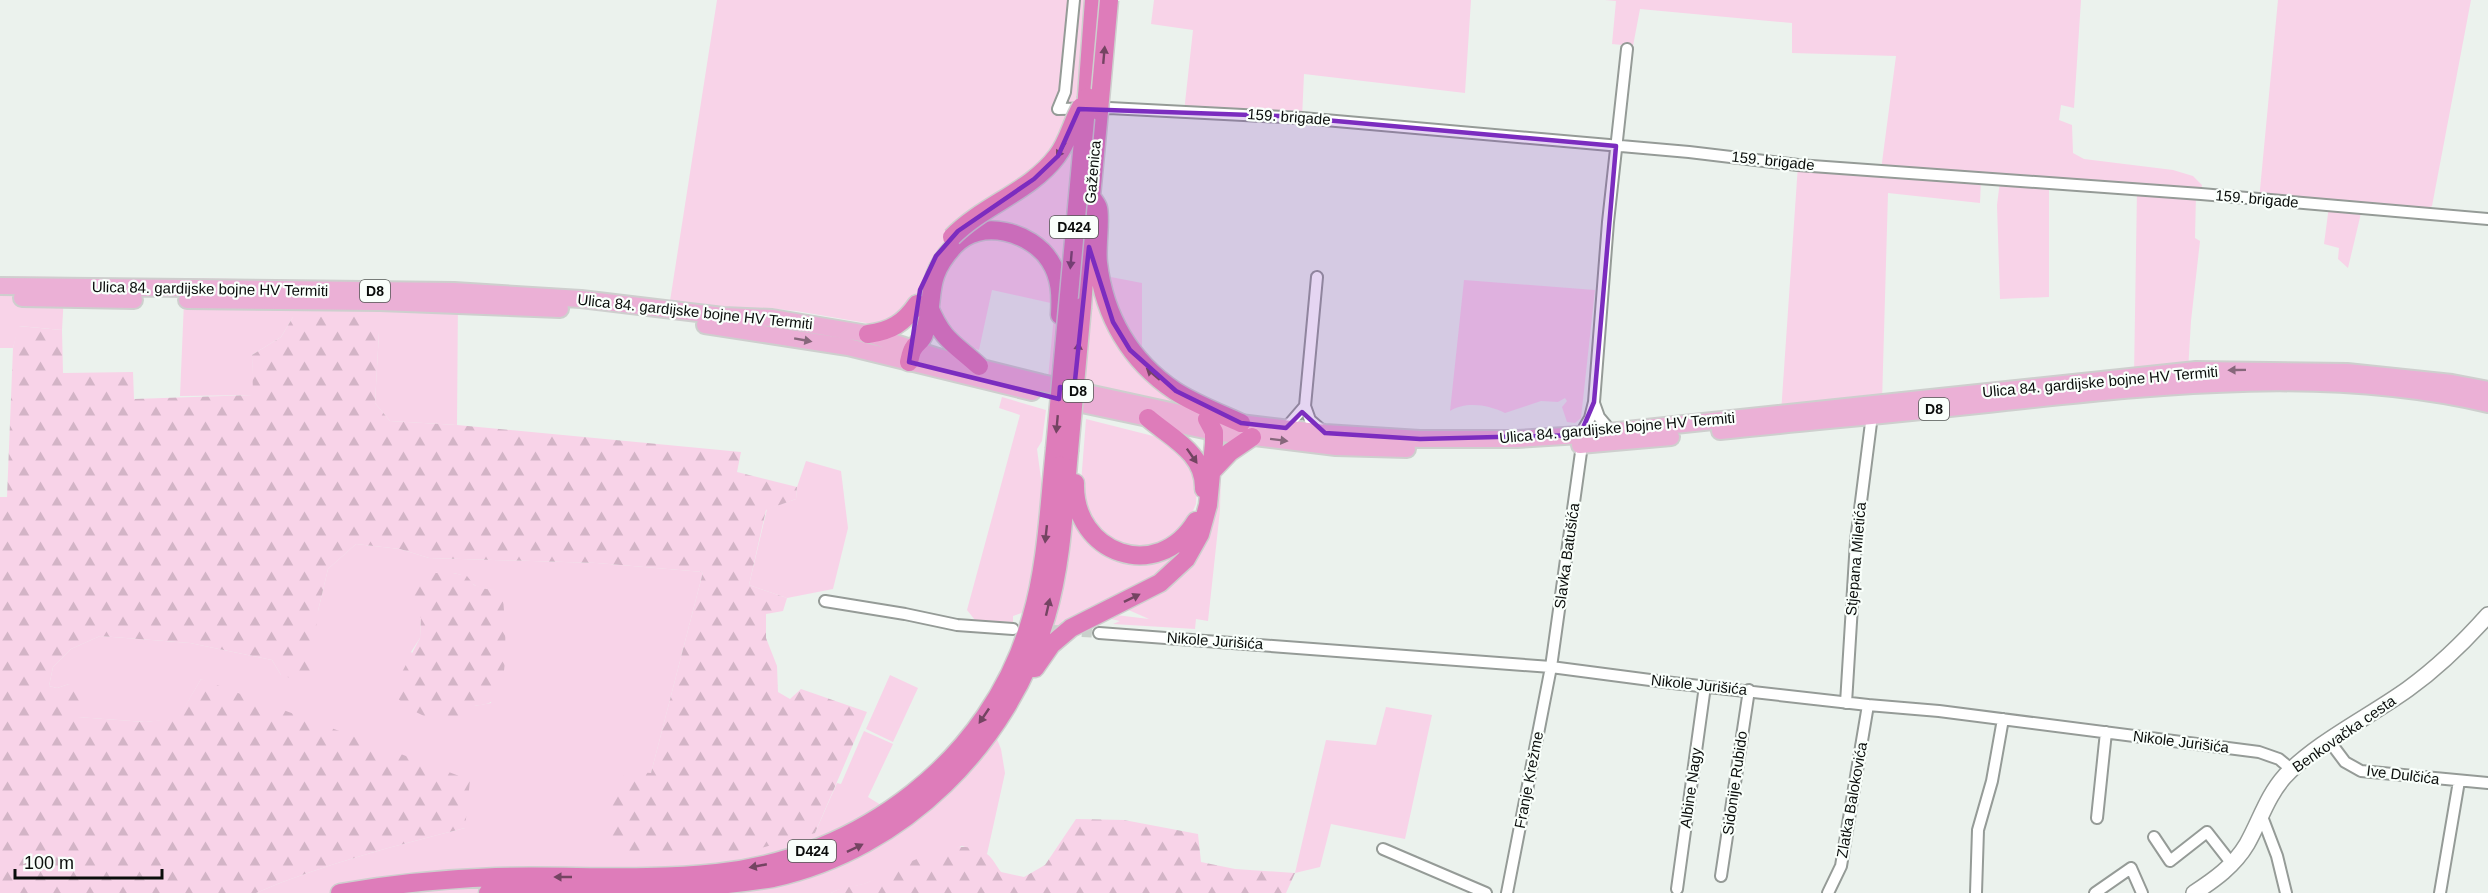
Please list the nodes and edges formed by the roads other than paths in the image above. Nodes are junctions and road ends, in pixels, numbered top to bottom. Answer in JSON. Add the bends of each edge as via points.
{"nodes":[{"id":1,"x":1074,"y":0,"type":"edge"},
{"id":2,"x":1094,"y":0,"type":"edge"},
{"id":3,"x":1109,"y":0,"type":"edge"},
{"id":4,"x":1627,"y":49,"type":"dead end"},
{"id":5,"x":1087,"y":97,"type":"junction"},
{"id":6,"x":1616,"y":146,"type":"junction"},
{"id":7,"x":1091,"y":196,"type":"junction"},
{"id":8,"x":2488,"y":219,"type":"edge"},
{"id":9,"x":954,"y":240,"type":"junction"},
{"id":10,"x":1317,"y":277,"type":"dead end"},
{"id":11,"x":0,"y":286,"type":"edge"},
{"id":12,"x":0,"y":298,"type":"edge"},
{"id":13,"x":923,"y":305,"type":"junction"},
{"id":14,"x":868,"y":334,"type":"junction"},
{"id":15,"x":911,"y":355,"type":"junction"},
{"id":16,"x":1063,"y":357,"type":"junction"},
{"id":17,"x":979,"y":366,"type":"junction"},
{"id":18,"x":2488,"y":390,"type":"edge"},
{"id":19,"x":1594,"y":402,"type":"junction"},
{"id":20,"x":2488,"y":404,"type":"edge"},
{"id":21,"x":1305,"y":406,"type":"junction"},
{"id":22,"x":1872,"y":415,"type":"junction"},
{"id":23,"x":1148,"y":418,"type":"junction"},
{"id":24,"x":1210,"y":426,"type":"junction"},
{"id":25,"x":1286,"y":428,"type":"junction"},
{"id":26,"x":1246,"y":430,"type":"junction"},
{"id":27,"x":1610,"y":430,"type":"junction"},
{"id":28,"x":1325,"y":433,"type":"junction"},
{"id":29,"x":1581,"y":440,"type":"junction"},
{"id":30,"x":1062,"y":450,"type":"junction"},
{"id":31,"x":1211,"y":472,"type":"junction"},
{"id":32,"x":825,"y":601,"type":"dead end"},
{"id":33,"x":2488,"y":615,"type":"edge"},
{"id":34,"x":1013,"y":629,"type":"dead end"},
{"id":35,"x":1099,"y":633,"type":"tunnel mouth"},
{"id":36,"x":1551,"y":667,"type":"junction"},
{"id":37,"x":1021,"y":682,"type":"junction"},
{"id":38,"x":1705,"y":686,"type":"junction"},
{"id":39,"x":1749,"y":690,"type":"junction"},
{"id":40,"x":1846,"y":703,"type":"junction"},
{"id":41,"x":1868,"y":705,"type":"junction"},
{"id":42,"x":2003,"y":719,"type":"junction"},
{"id":43,"x":2106,"y":732,"type":"junction"},
{"id":44,"x":2330,"y":742,"type":"junction"},
{"id":45,"x":2292,"y":770,"type":"junction"},
{"id":46,"x":2458,"y":781,"type":"junction"},
{"id":47,"x":2488,"y":783,"type":"edge"},
{"id":48,"x":2261,"y":814,"type":"junction"},
{"id":49,"x":2097,"y":818,"type":"dead end"},
{"id":50,"x":2154,"y":837,"type":"dead end"},
{"id":51,"x":1383,"y":849,"type":"dead end"},
{"id":52,"x":2232,"y":864,"type":"junction"},
{"id":53,"x":1721,"y":876,"type":"dead end"},
{"id":54,"x":1677,"y":889,"type":"dead end"},
{"id":55,"x":340,"y":893,"type":"edge"},
{"id":56,"x":488,"y":893,"type":"edge"},
{"id":57,"x":1486,"y":893,"type":"edge"},
{"id":58,"x":1507,"y":893,"type":"edge"},
{"id":59,"x":1828,"y":893,"type":"edge"},
{"id":60,"x":1976,"y":893,"type":"edge"},
{"id":61,"x":2095,"y":893,"type":"edge"},
{"id":62,"x":2142,"y":893,"type":"edge"},
{"id":63,"x":2194,"y":893,"type":"edge"},
{"id":64,"x":2286,"y":893,"type":"edge"},
{"id":65,"x":2440,"y":893,"type":"edge"}],
"edges":[{"from":1,"to":6,"type":"street","name":"159. brigade","via":[[1065,92],[1058,109],[1280,116]]},
{"from":2,"to":5,"type":"highway","name":"Gaženica","number":"D424"},
{"from":7,"to":3,"type":"highway","name":"Gaženica","number":"D424","one_way":true,"bridge":true},
{"from":4,"to":6,"type":"street","name":"Slavka Batušića"},
{"from":5,"to":9,"type":"highway","one_way":true,"bridge":true,"via":[[1058,156],[1047,168],[969,221]]},
{"from":5,"to":16,"type":"highway","name":"Gaženica","number":"D424","one_way":true,"bridge":true},
{"from":6,"to":8,"type":"street","name":"159. brigade","via":[[1798,165]]},
{"from":6,"to":19,"type":"street","name":"Slavka Batušića"},
{"from":26,"to":7,"type":"highway","one_way":true,"via":[[1176,392],[1142,364],[1121,337],[1101,288],[1096,241],[1098,209]]},
{"from":30,"to":7,"type":"highway","name":"Gaženica","number":"D424","one_way":true,"bridge":true},
{"from":9,"to":13,"type":"highway","via":[[936,256],[925,277]]},
{"from":9,"to":16,"type":"highway","via":[[989,230],[1005,232],[1021,236],[1045,254],[1059,282],[1058,346]]},
{"from":10,"to":21,"type":"street"},
{"from":11,"to":14,"type":"main road","name":"Ulica 84. gardijske bojne HV Termiti","number":"D8","via":[[527,295],[772,318]]},
{"from":12,"to":15,"type":"main road","name":"Ulica 84. gardijske bojne HV Termiti","number":"D8","one_way":true,"via":[[380,302],[580,310]]},
{"from":13,"to":14,"type":"highway","via":[[896,327]]},
{"from":13,"to":15,"type":"highway","via":[[924,334]]},
{"from":13,"to":17,"type":"highway","via":[[947,341]]},
{"from":14,"to":15,"type":"main road","name":"Ulica 84. gardijske bojne HV Termiti","number":"D8"},
{"from":15,"to":17,"type":"main road","name":"Ulica 84. gardijske bojne HV Termiti","number":"D8"},
{"from":15,"to":23,"type":"main road","name":"Ulica 84. gardijske bojne HV Termiti","number":"D8"},
{"from":16,"to":30,"type":"highway","name":"Gaženica","number":"D424","one_way":true,"bridge":true},
{"from":17,"to":24,"type":"main road","name":"Ulica 84. gardijske bojne HV Termiti","number":"D8"},
{"from":18,"to":27,"type":"main road","name":"Ulica 84. gardijske bojne HV Termiti","number":"D8","one_way":true,"via":[[2452,382],[2347,372],[2196,370]]},
{"from":19,"to":27,"type":"street","via":[[1599,417]]},
{"from":19,"to":29,"type":"street","name":"Slavka Batušića"},
{"from":20,"to":22,"type":"main road","name":"Ulica 84. gardijske bojne HV Termiti","number":"D8","via":[[2394,388],[2275,382],[2134,388]]},
{"from":21,"to":25,"type":"street"},
{"from":21,"to":28,"type":"street","via":[[1311,420]]},
{"from":22,"to":29,"type":"main road","name":"Ulica 84. gardijske bojne HV Termiti","number":"D8"},
{"from":22,"to":40,"type":"street","name":"Stjepana Miletića","via":[[1856,541]]},
{"from":23,"to":24,"type":"main road","name":"Ulica 84. gardijske bojne HV Termiti","number":"D8"},
{"from":23,"to":30,"type":"highway","one_way":true,"via":[[1185,446],[1196,460],[1204,485],[1199,518],[1190,533],[1162,551],[1134,557],[1121,554],[1093,535],[1074,496],[1075,462]]},
{"from":24,"to":26,"type":"main road","name":"Ulica 84. gardijske bojne HV Termiti","number":"D8"},
{"from":24,"to":31,"type":"highway"},
{"from":25,"to":26,"type":"main road","name":"Ulica 84. gardijske bojne HV Termiti","number":"D8"},
{"from":25,"to":28,"type":"main road","name":"Ulica 84. gardijske bojne HV Termiti","number":"D8"},
{"from":26,"to":29,"type":"main road","name":"Ulica 84. gardijske bojne HV Termiti","number":"D8","one_way":true,"via":[[1336,447],[1436,451],[1518,450]]},
{"from":26,"to":31,"type":"highway"},
{"from":27,"to":29,"type":"main road","name":"Ulica 84. gardijske bojne HV Termiti","number":"D8"},
{"from":28,"to":29,"type":"main road","name":"Ulica 84. gardijske bojne HV Termiti","number":"D8","via":[[1420,439]]},
{"from":29,"to":36,"type":"street","name":"Slavka Batušića"},
{"from":37,"to":30,"type":"highway","number":"D424","one_way":true,"via":[[1046,616],[1059,561]]},
{"from":30,"to":55,"type":"highway","number":"D424","one_way":true,"via":[[1032,619],[1016,660],[974,731],[930,778],[888,813],[813,850],[763,866],[718,873],[444,880]]},
{"from":37,"to":31,"type":"highway","one_way":true,"via":[[1051,645],[1071,628],[1160,583],[1179,567],[1200,534]]},
{"from":32,"to":34,"type":"street","via":[[957,625]]},
{"from":33,"to":44,"type":"main road","name":"Benkovačka cesta","via":[[2460,645],[2409,688]]},
{"from":35,"to":36,"type":"street","name":"Nikole Jurišića"},
{"from":36,"to":38,"type":"street","name":"Nikole Jurišića"},
{"from":36,"to":58,"type":"street","name":"Franje Krežme"},
{"from":56,"to":37,"type":"highway","number":"D424","one_way":true,"via":[[690,890],[774,878],[855,849],[888,830],[946,784],[985,740]]},
{"from":38,"to":39,"type":"street","name":"Nikole Jurišića"},
{"from":38,"to":54,"type":"street","name":"Albine Nagy"},
{"from":39,"to":40,"type":"street","name":"Nikole Jurišića"},
{"from":39,"to":53,"type":"street","name":"Sidonije Rubido"},
{"from":40,"to":41,"type":"street","name":"Nikole Jurišića"},
{"from":41,"to":42,"type":"street","name":"Nikole Jurišića"},
{"from":41,"to":59,"type":"street","name":"Zlatka Balokovića","via":[[1841,866]]},
{"from":42,"to":43,"type":"street","name":"Nikole Jurišića"},
{"from":42,"to":60,"type":"street","via":[[1978,830]]},
{"from":43,"to":45,"type":"street","name":"Nikole Jurišića","via":[[2259,752],[2279,759]]},
{"from":43,"to":49,"type":"street"},
{"from":44,"to":45,"type":"main road","name":"Benkovačka cesta"},
{"from":44,"to":46,"type":"street","name":"Ive Dulčića","via":[[2345,762],[2361,771]]},
{"from":45,"to":48,"type":"main road","name":"Benkovačka cesta","via":[[2269,797]]},
{"from":46,"to":47,"type":"street","name":"Ive Dulčića"},
{"from":46,"to":65,"type":"street"},
{"from":48,"to":52,"type":"main road","name":"Benkovačka cesta","via":[[2246,846]]},
{"from":48,"to":64,"type":"street"},
{"from":50,"to":52,"type":"street","via":[[2170,861],[2207,832]]},
{"from":51,"to":57,"type":"street"},
{"from":52,"to":63,"type":"main road","name":"Benkovačka cesta"},
{"from":61,"to":62,"type":"street","via":[[2132,868]]}]}
